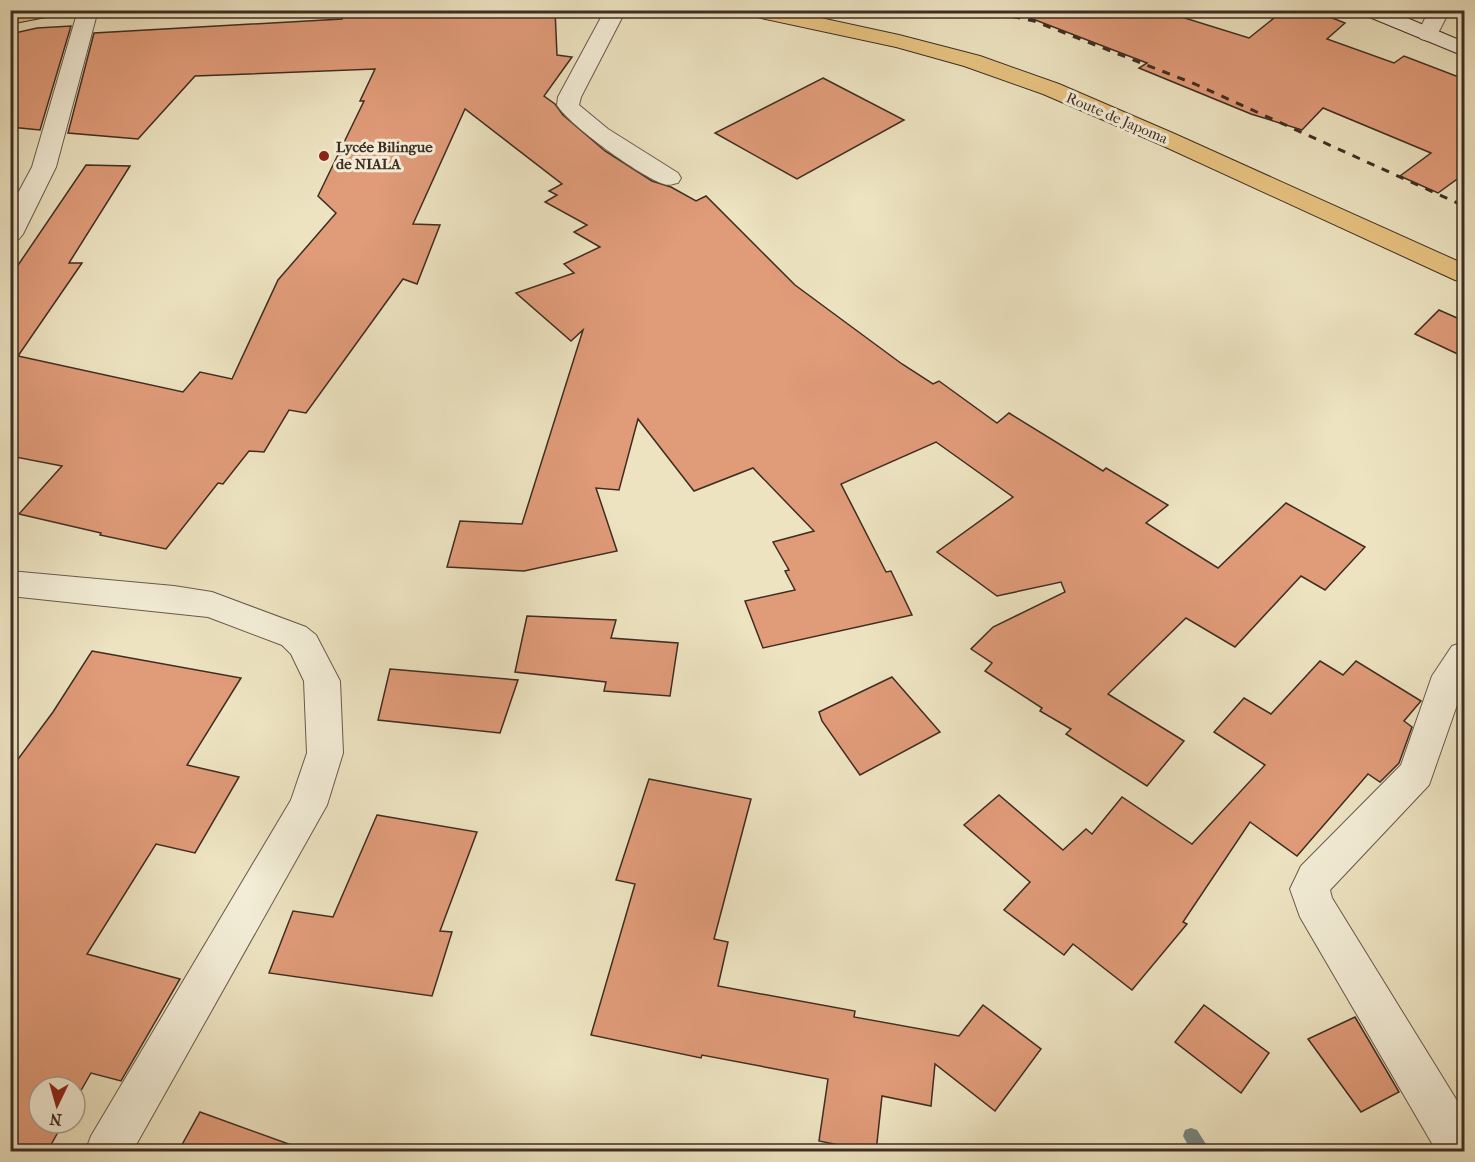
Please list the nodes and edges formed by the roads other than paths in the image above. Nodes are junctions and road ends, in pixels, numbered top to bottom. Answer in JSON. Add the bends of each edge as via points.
{"nodes":[{"id":1,"x":54,"y":10,"type":"edge"},
{"id":2,"x":88,"y":10,"type":"edge"},
{"id":3,"x":616,"y":10,"type":"edge"},
{"id":4,"x":752,"y":10,"type":"edge"},
{"id":5,"x":1368,"y":10,"type":"edge"},
{"id":6,"x":1440,"y":10,"type":"edge"},
{"id":7,"x":10,"y":18,"type":"edge"},
{"id":8,"x":1428,"y":35,"type":"junction"},
{"id":9,"x":1464,"y":50,"type":"edge"},
{"id":10,"x":669,"y":178,"type":"dead end"},
{"id":11,"x":10,"y":234,"type":"edge"},
{"id":12,"x":1464,"y":274,"type":"edge"},
{"id":13,"x":10,"y":583,"type":"edge"},
{"id":14,"x":1464,"y":656,"type":"edge"},
{"id":15,"x":107,"y":1152,"type":"edge"},
{"id":16,"x":1463,"y":1152,"type":"edge"}],
"edges":[{"from":1,"to":7,"type":"main road"},
{"from":2,"to":11,"type":"street","via":[[44,167]]},
{"from":3,"to":10,"type":"street","via":[[571,94],[569,108],[592,128]]},
{"from":4,"to":12,"type":"main road","name":"Route de Japoma","via":[[899,41],[1051,89]]},
{"from":5,"to":8,"type":"street"},
{"from":6,"to":8,"type":"street"},
{"from":8,"to":9,"type":"street"},
{"from":13,"to":15,"type":"street","via":[[212,605],[294,636],[304,645],[322,681],[325,753],[308,805]]},
{"from":14,"to":16,"type":"street","via":[[1450,676],[1416,774],[1315,879],[1310,889],[1314,904]]}]}
